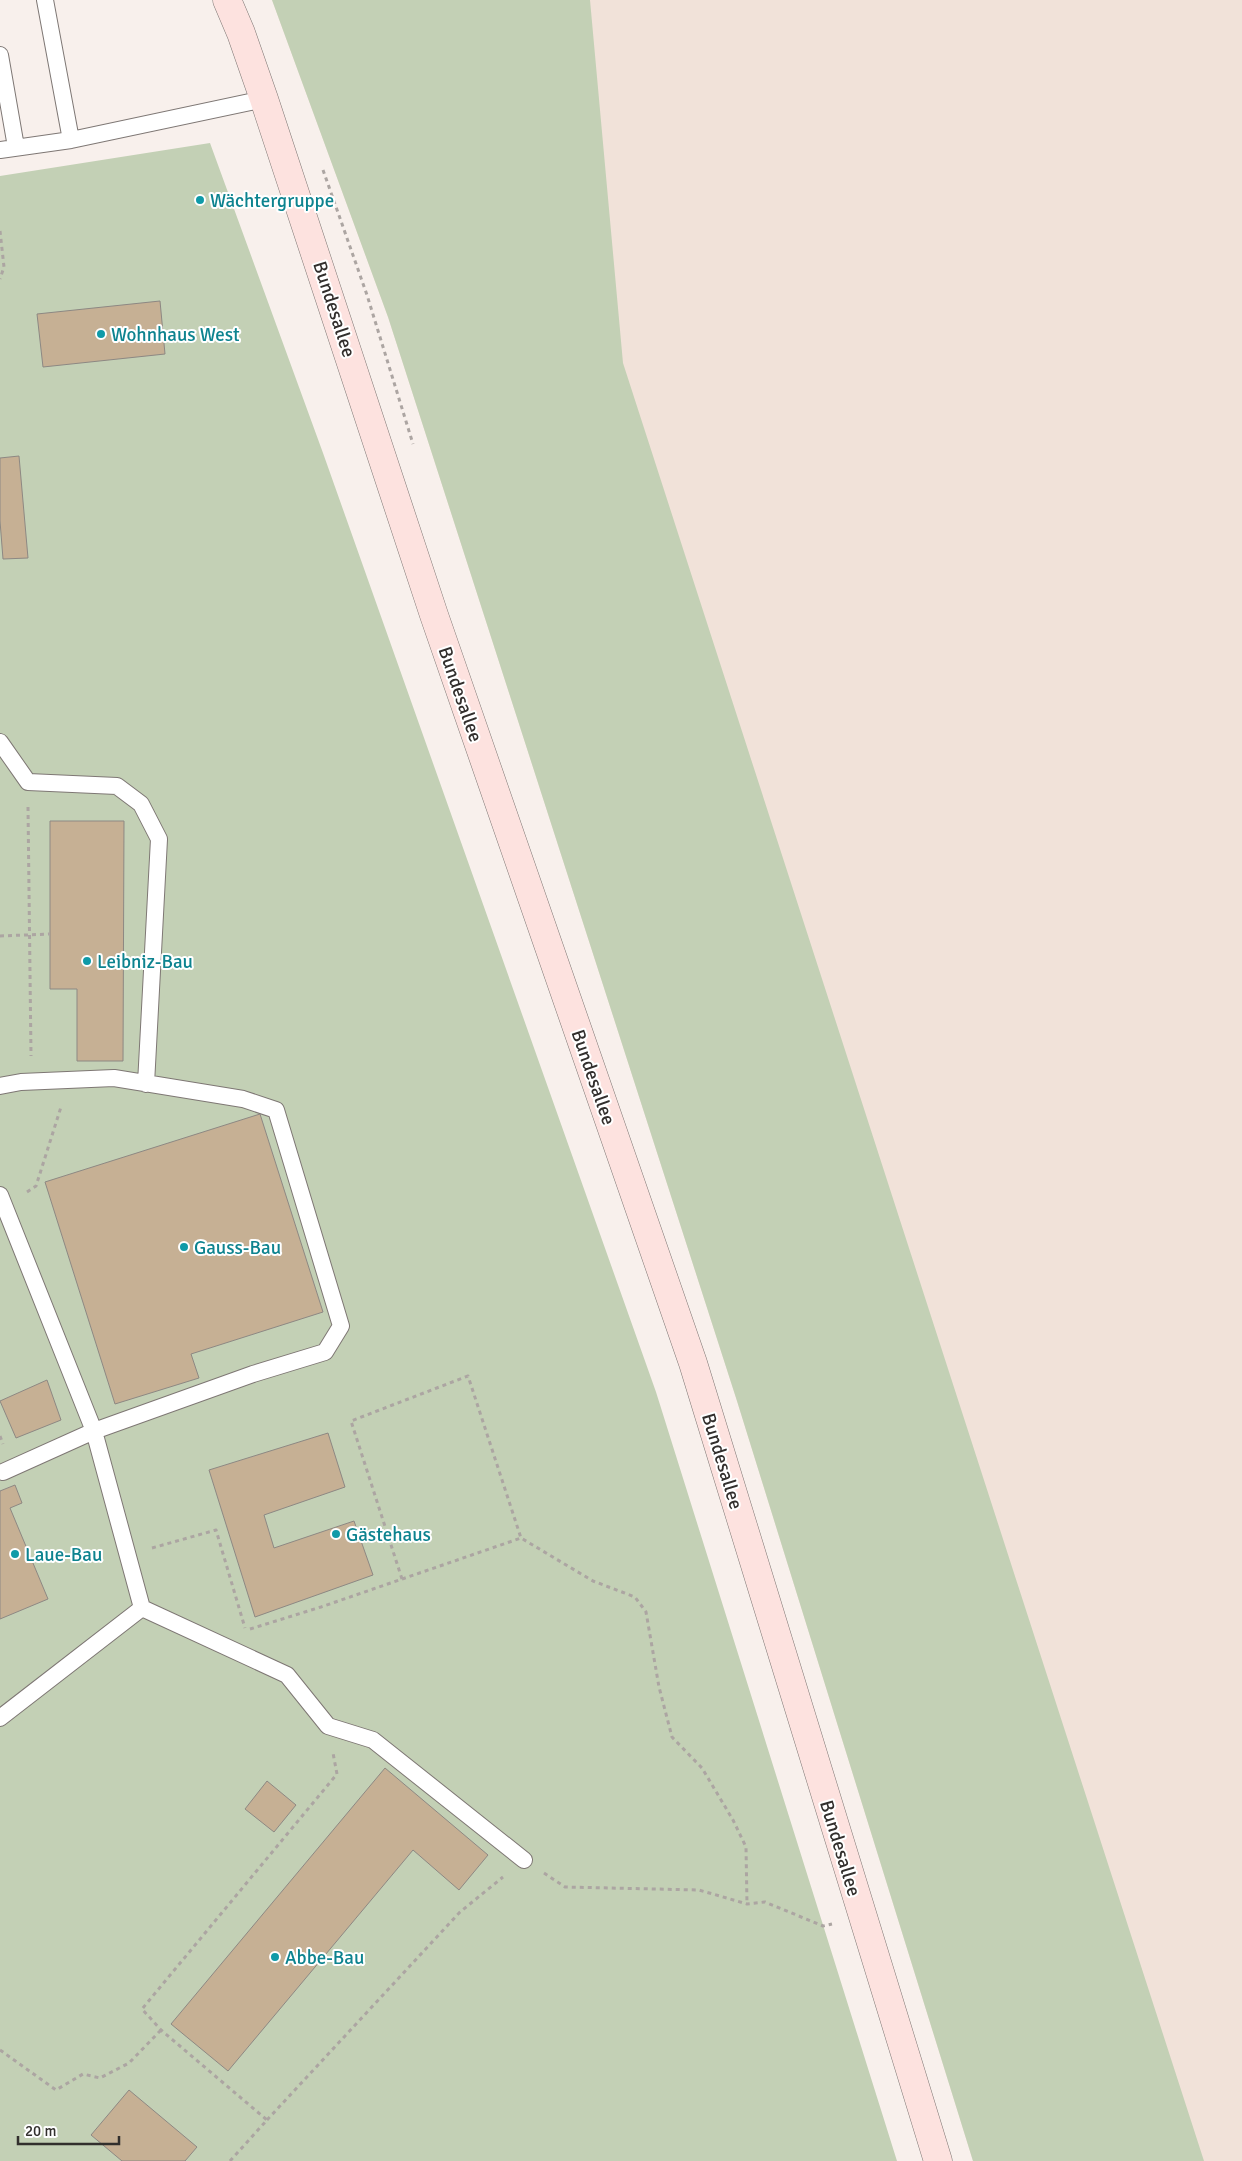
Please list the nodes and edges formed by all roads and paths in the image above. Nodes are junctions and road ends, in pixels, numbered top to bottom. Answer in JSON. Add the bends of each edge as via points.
{"nodes":[{"id":1,"x":45,"y":0,"type":"edge"},
{"id":2,"x":226,"y":0,"type":"edge"},
{"id":3,"x":0,"y":55,"type":"edge"},
{"id":4,"x":264,"y":99,"type":"junction"},
{"id":5,"x":71,"y":140,"type":"junction"},
{"id":6,"x":8,"y":149,"type":"edge"},
{"id":7,"x":0,"y":231,"type":"edge"},
{"id":8,"x":0,"y":279,"type":"edge"},
{"id":9,"x":0,"y":742,"type":"edge"},
{"id":10,"x":28,"y":782,"type":"junction"},
{"id":11,"x":30,"y":934,"type":"junction"},
{"id":12,"x":50,"y":934,"type":"dead end"},
{"id":13,"x":0,"y":936,"type":"edge"},
{"id":14,"x":69,"y":1080,"type":"junction"},
{"id":15,"x":31,"y":1082,"type":"junction"},
{"id":16,"x":146,"y":1084,"type":"junction"},
{"id":17,"x":0,"y":1086,"type":"edge"},
{"id":18,"x":2,"y":1200,"type":"edge"},
{"id":19,"x":94,"y":1431,"type":"junction"},
{"id":20,"x":3,"y":1472,"type":"dead end"},
{"id":21,"x":521,"y":1538,"type":"junction"},
{"id":22,"x":127,"y":1556,"type":"junction"},
{"id":23,"x":402,"y":1579,"type":"junction"},
{"id":24,"x":142,"y":1608,"type":"junction"},
{"id":25,"x":0,"y":1718,"type":"edge"},
{"id":26,"x":328,"y":1726,"type":"junction"},
{"id":27,"x":524,"y":1860,"type":"junction"},
{"id":28,"x":747,"y":1904,"type":"junction"},
{"id":29,"x":823,"y":1926,"type":"dead end"},
{"id":30,"x":161,"y":2030,"type":"junction"},
{"id":31,"x":0,"y":2050,"type":"edge"},
{"id":32,"x":267,"y":2120,"type":"junction"},
{"id":33,"x":230,"y":2161,"type":"edge"},
{"id":34,"x":938,"y":2161,"type":"edge"}],
"edges":[{"from":1,"to":5,"type":"lane"},
{"from":2,"to":4,"type":"main road","name":"Bundesallee"},
{"from":3,"to":6,"type":"lane"},
{"from":4,"to":5,"type":"lane"},
{"from":4,"to":34,"type":"main road","name":"Bundesallee","via":[[434,615],[693,1363]]},
{"from":5,"to":6,"type":"lane"},
{"from":7,"to":8,"type":"path","via":[[4,267]]},
{"from":9,"to":10,"type":"lane"},
{"from":10,"to":11,"type":"path"},
{"from":10,"to":16,"type":"lane","via":[[117,786],[140,804],[159,839]]},
{"from":11,"to":12,"type":"path"},
{"from":11,"to":13,"type":"path"},
{"from":11,"to":15,"type":"path"},
{"from":14,"to":15,"type":"lane"},
{"from":14,"to":16,"type":"lane","via":[[114,1078]]},
{"from":14,"to":18,"type":"path","via":[[36,1186]]},
{"from":15,"to":17,"type":"lane"},
{"from":16,"to":19,"type":"lane","via":[[243,1099],[276,1110],[341,1326],[325,1352]]},
{"from":18,"to":19,"type":"lane"},
{"from":19,"to":20,"type":"lane"},
{"from":19,"to":22,"type":"lane"},
{"from":21,"to":23,"type":"path"},
{"from":21,"to":23,"type":"path","via":[[468,1376],[352,1421]]},
{"from":21,"to":28,"type":"path","via":[[593,1581],[635,1597],[646,1612],[672,1737],[702,1768],[746,1847]]},
{"from":22,"to":23,"type":"path","via":[[216,1530],[246,1631]]},
{"from":22,"to":24,"type":"lane"},
{"from":24,"to":25,"type":"lane"},
{"from":24,"to":26,"type":"lane","via":[[288,1675]]},
{"from":26,"to":27,"type":"lane","via":[[373,1740]]},
{"from":26,"to":30,"type":"path","via":[[337,1774],[142,2009]]},
{"from":27,"to":28,"type":"path","via":[[565,1886],[699,1890]]},
{"from":27,"to":32,"type":"path","via":[[460,1912]]},
{"from":28,"to":29,"type":"path","via":[[765,1902]]},
{"from":30,"to":31,"type":"path","via":[[129,2063],[100,2078],[83,2074],[56,2090]]},
{"from":30,"to":32,"type":"path"},
{"from":32,"to":33,"type":"path"}]}
